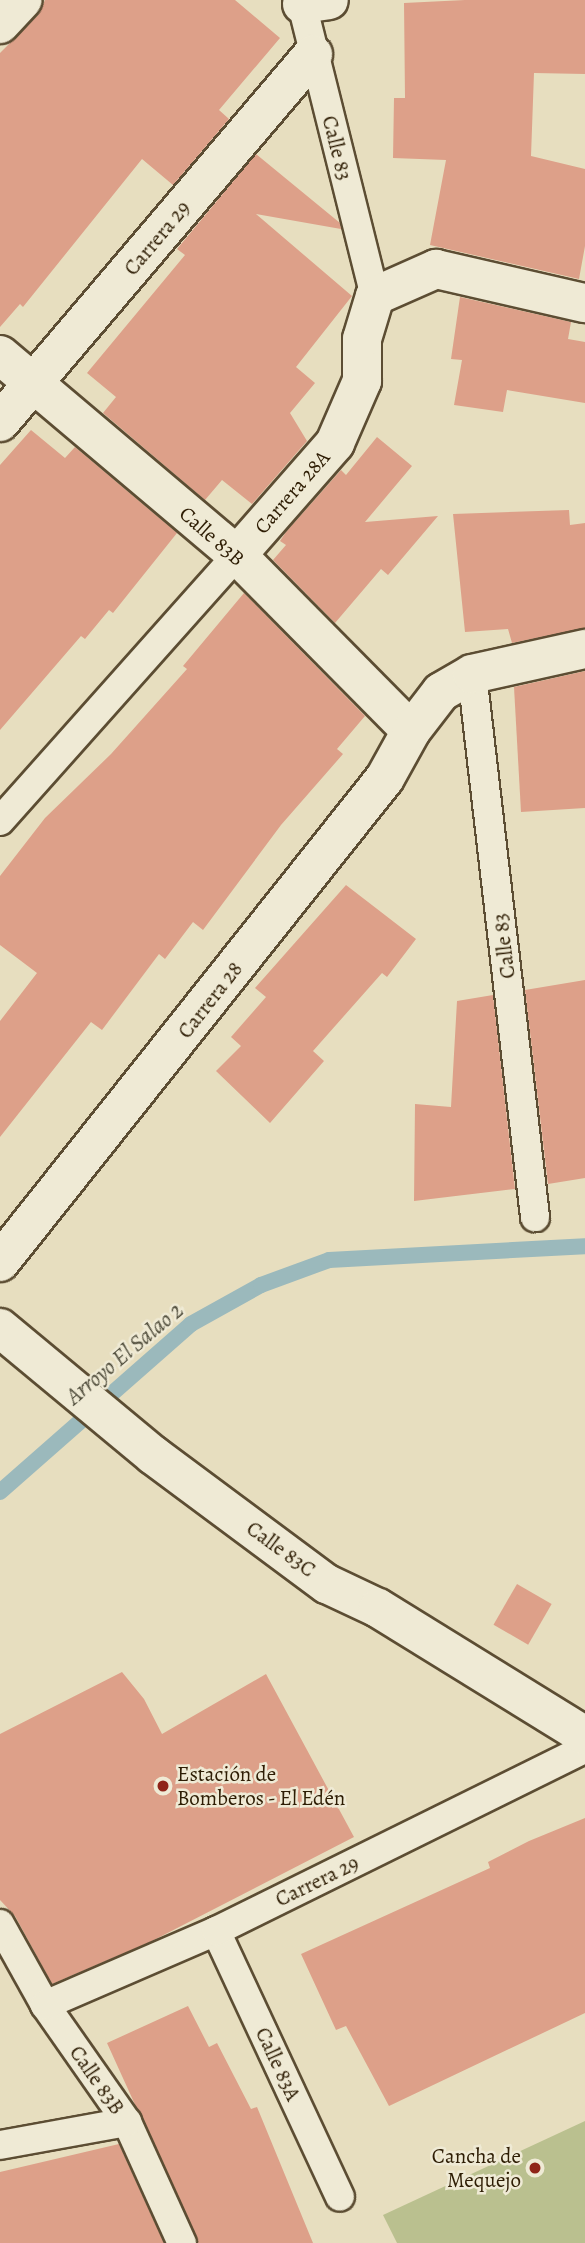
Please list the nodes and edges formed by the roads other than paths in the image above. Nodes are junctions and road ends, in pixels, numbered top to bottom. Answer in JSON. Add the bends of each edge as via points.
{"nodes":[{"id":1,"x":22,"y":0,"type":"edge"},
{"id":2,"x":311,"y":1,"type":"edge"},
{"id":3,"x":0,"y":24,"type":"edge"},
{"id":4,"x":313,"y":54,"type":"junction"},
{"id":5,"x":375,"y":296,"type":"junction"},
{"id":6,"x":585,"y":303,"type":"edge"},
{"id":7,"x":0,"y":355,"type":"edge"},
{"id":8,"x":33,"y":384,"type":"junction"},
{"id":9,"x":0,"y":422,"type":"edge"},
{"id":10,"x":237,"y":555,"type":"junction"},
{"id":11,"x":585,"y":649,"type":"edge"},
{"id":12,"x":472,"y":674,"type":"junction"},
{"id":13,"x":411,"y":731,"type":"junction"},
{"id":14,"x":0,"y":821,"type":"edge"},
{"id":15,"x":535,"y":1217,"type":"dead end"},
{"id":16,"x":0,"y":1262,"type":"edge"},
{"id":17,"x":0,"y":1328,"type":"edge"},
{"id":18,"x":585,"y":1736,"type":"edge"},
{"id":19,"x":585,"y":1749,"type":"edge"},
{"id":20,"x":0,"y":1924,"type":"edge"},
{"id":21,"x":216,"y":1931,"type":"junction"},
{"id":22,"x":45,"y":2005,"type":"junction"},
{"id":23,"x":127,"y":2122,"type":"junction"},
{"id":24,"x":0,"y":2145,"type":"edge"},
{"id":25,"x":340,"y":2197,"type":"dead end"},
{"id":26,"x":182,"y":2243,"type":"edge"}],
"edges":[{"from":1,"to":3,"type":"street"},
{"from":2,"to":4,"type":"lane","name":"Calle 83"},
{"from":4,"to":5,"type":"lane","name":"Calle 83"},
{"from":4,"to":8,"type":"street","name":"Carrera 29"},
{"from":5,"to":6,"type":"street","via":[[436,269]]},
{"from":5,"to":10,"type":"street","name":"Carrera 28A","via":[[362,339],[362,381],[335,443]]},
{"from":7,"to":8,"type":"street","name":"Calle 83B"},
{"from":8,"to":9,"type":"street","name":"Carrera 29"},
{"from":8,"to":10,"type":"street","name":"Calle 83B"},
{"from":10,"to":13,"type":"street","name":"Calle 83B"},
{"from":10,"to":14,"type":"lane","name":"Carrera 28A"},
{"from":11,"to":12,"type":"street","name":"Carrera 28"},
{"from":12,"to":13,"type":"street","name":"Carrera 28","via":[[441,692]]},
{"from":12,"to":15,"type":"lane","name":"Calle 83"},
{"from":13,"to":16,"type":"street","name":"Carrera 28","via":[[385,778]]},
{"from":17,"to":18,"type":"street","name":"Calle 83C","via":[[153,1455],[327,1584],[378,1608]]},
{"from":19,"to":21,"type":"lane","name":"Carrera 29"},
{"from":20,"to":22,"type":"lane","name":"Calle 83B"},
{"from":21,"to":22,"type":"lane","name":"Carrera 29"},
{"from":21,"to":25,"type":"lane","name":"Calle 83A"},
{"from":22,"to":23,"type":"lane","name":"Calle 83B"},
{"from":23,"to":24,"type":"lane"},
{"from":23,"to":26,"type":"lane","name":"Calle 83B"}]}
